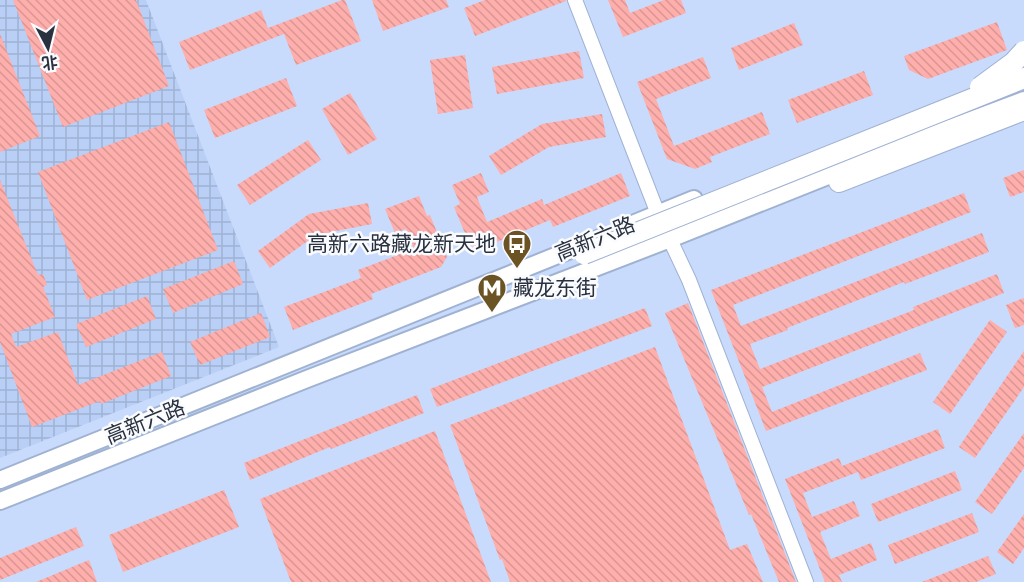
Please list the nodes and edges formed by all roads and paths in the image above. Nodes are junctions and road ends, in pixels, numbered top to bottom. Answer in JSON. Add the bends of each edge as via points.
{"nodes":[{"id":1,"x":575,"y":0,"type":"edge"},
{"id":2,"x":1024,"y":51,"type":"edge"},
{"id":3,"x":1024,"y":68,"type":"edge"},
{"id":4,"x":1024,"y":78,"type":"edge"},
{"id":5,"x":1024,"y":100,"type":"edge"},
{"id":6,"x":1024,"y":110,"type":"edge"},
{"id":7,"x":926,"y":117,"type":"junction"},
{"id":8,"x":839,"y":182,"type":"dead end"},
{"id":9,"x":658,"y":214,"type":"junction"},
{"id":10,"x":670,"y":239,"type":"junction"},
{"id":11,"x":585,"y":254,"type":"dead end"},
{"id":12,"x":0,"y":480,"type":"edge"},
{"id":13,"x":0,"y":501,"type":"edge"},
{"id":14,"x":806,"y":582,"type":"edge"}],
"edges":[{"from":1,"to":9,"type":"street"},
{"from":2,"to":7,"type":"highway","bridge":true,"via":[[997,76]]},
{"from":3,"to":9,"type":"main road","name":"高新六路"},
{"from":4,"to":7,"type":"highway","bridge":true},
{"from":5,"to":10,"type":"main road","name":"高新六路"},
{"from":6,"to":8,"type":"highway"},
{"from":7,"to":11,"type":"highway","bridge":true},
{"from":9,"to":10,"type":"street"},
{"from":9,"to":12,"type":"main road","name":"高新六路"},
{"from":10,"to":13,"type":"main road","name":"高新六路"},
{"from":10,"to":14,"type":"street"}]}
